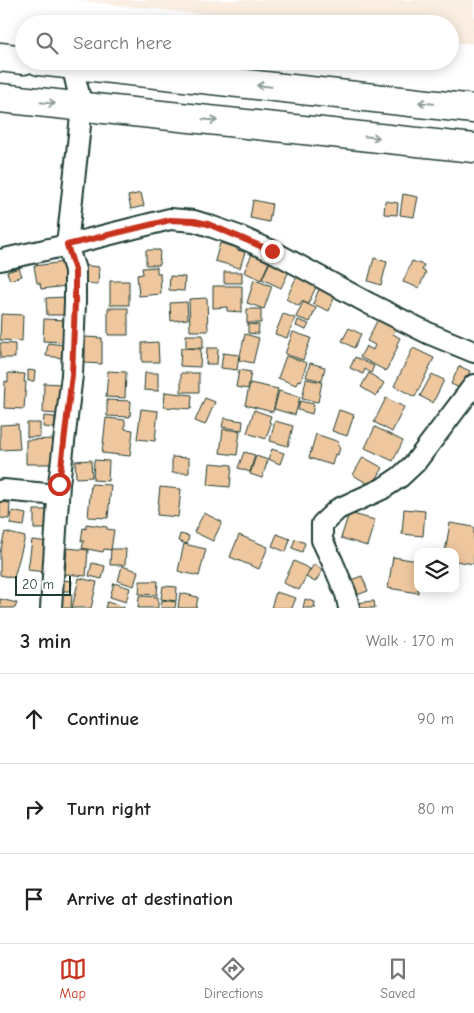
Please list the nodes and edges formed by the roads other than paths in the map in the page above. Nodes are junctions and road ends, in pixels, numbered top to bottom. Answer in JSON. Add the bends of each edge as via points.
{"nodes":[{"id":1,"x":0,"y":57,"type":"edge"},
{"id":2,"x":15,"y":59,"type":"edge"},
{"id":3,"x":73,"y":70,"type":"edge"},
{"id":4,"x":118,"y":70,"type":"edge"},
{"id":5,"x":0,"y":98,"type":"edge"},
{"id":6,"x":82,"y":107,"type":"junction"},
{"id":7,"x":474,"y":109,"type":"edge"},
{"id":8,"x":474,"y":148,"type":"edge"},
{"id":9,"x":67,"y":245,"type":"junction"},
{"id":10,"x":0,"y":260,"type":"edge"},
{"id":11,"x":474,"y":352,"type":"edge"},
{"id":12,"x":474,"y":385,"type":"edge"},
{"id":13,"x":0,"y":491,"type":"edge"},
{"id":14,"x":58,"y":495,"type":"junction"},
{"id":15,"x":51,"y":608,"type":"edge"},
{"id":16,"x":349,"y":608,"type":"edge"}],
"edges":[{"from":1,"to":2,"type":"main road"},
{"from":3,"to":6,"type":"street"},
{"from":7,"to":4,"type":"main road","one_way":true},
{"from":5,"to":6,"type":"main road","one_way":true},
{"from":6,"to":8,"type":"main road","one_way":true},
{"from":6,"to":9,"type":"street"},
{"from":9,"to":10,"type":"street"},
{"from":9,"to":11,"type":"street","via":[[170,220],[194,221],[272,251],[368,303]]},
{"from":9,"to":14,"type":"street","via":[[75,270],[75,302],[72,375]]},
{"from":12,"to":16,"type":"street","via":[[415,463],[382,489],[338,509],[322,524],[322,540]]},
{"from":13,"to":14,"type":"street"},
{"from":14,"to":15,"type":"street"}]}
